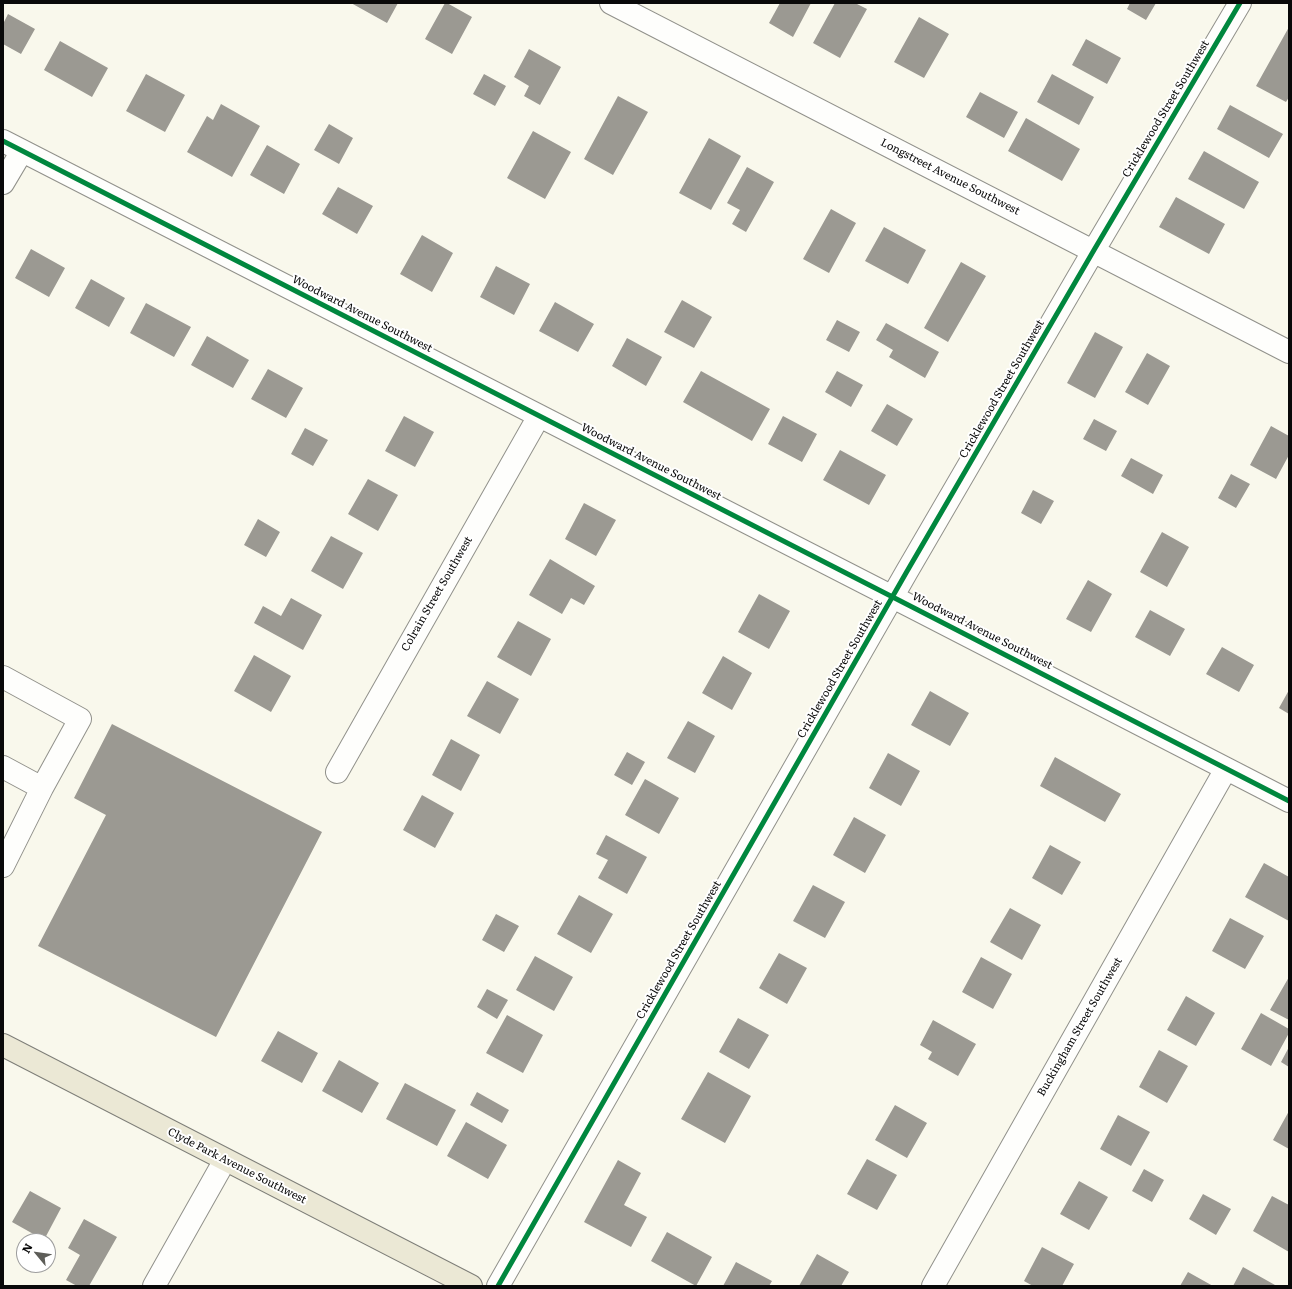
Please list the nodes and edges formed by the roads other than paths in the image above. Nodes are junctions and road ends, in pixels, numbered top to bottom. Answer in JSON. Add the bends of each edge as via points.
{"nodes":[{"id":1,"x":610,"y":3,"type":"edge"},
{"id":2,"x":1240,"y":3,"type":"edge"},
{"id":3,"x":12,"y":146,"type":"edge"},
{"id":4,"x":3,"y":183,"type":"edge"},
{"id":5,"x":1094,"y":250,"type":"junction"},
{"id":6,"x":1289,"y":352,"type":"edge"},
{"id":7,"x":538,"y":416,"type":"junction"},
{"id":8,"x":892,"y":597,"type":"junction"},
{"id":9,"x":3,"y":677,"type":"edge"},
{"id":10,"x":3,"y":767,"type":"edge"},
{"id":11,"x":1226,"y":769,"type":"junction"},
{"id":12,"x":337,"y":772,"type":"dead end"},
{"id":13,"x":42,"y":788,"type":"junction"},
{"id":14,"x":1289,"y":801,"type":"edge"},
{"id":15,"x":3,"y":866,"type":"edge"},
{"id":16,"x":3,"y":1046,"type":"edge"},
{"id":17,"x":225,"y":1160,"type":"junction"},
{"id":18,"x":154,"y":1286,"type":"edge"},
{"id":19,"x":472,"y":1286,"type":"edge"},
{"id":20,"x":498,"y":1286,"type":"edge"},
{"id":21,"x":933,"y":1286,"type":"edge"}],
"edges":[{"from":1,"to":5,"type":"street","name":"Longstreet Avenue Southwest"},
{"from":2,"to":5,"type":"street","name":"Cricklewood Street Southwest"},
{"from":3,"to":4,"type":"street"},
{"from":3,"to":7,"type":"street","name":"Woodward Avenue Southwest"},
{"from":5,"to":6,"type":"street","name":"Longstreet Avenue Southwest"},
{"from":5,"to":8,"type":"street","name":"Cricklewood Street Southwest"},
{"from":7,"to":8,"type":"street","name":"Woodward Avenue Southwest"},
{"from":7,"to":12,"type":"street","name":"Colrain Street Southwest"},
{"from":8,"to":11,"type":"street","name":"Woodward Avenue Southwest"},
{"from":8,"to":20,"type":"street","name":"Cricklewood Street Southwest"},
{"from":9,"to":13,"type":"street","via":[[80,719]]},
{"from":10,"to":13,"type":"street"},
{"from":11,"to":14,"type":"street","name":"Woodward Avenue Southwest"},
{"from":11,"to":21,"type":"street","name":"Buckingham Street Southwest"},
{"from":13,"to":15,"type":"street"},
{"from":16,"to":17,"type":"main road","name":"Clyde Park Avenue Southwest"},
{"from":17,"to":18,"type":"street"},
{"from":17,"to":19,"type":"main road","name":"Clyde Park Avenue Southwest"}]}
